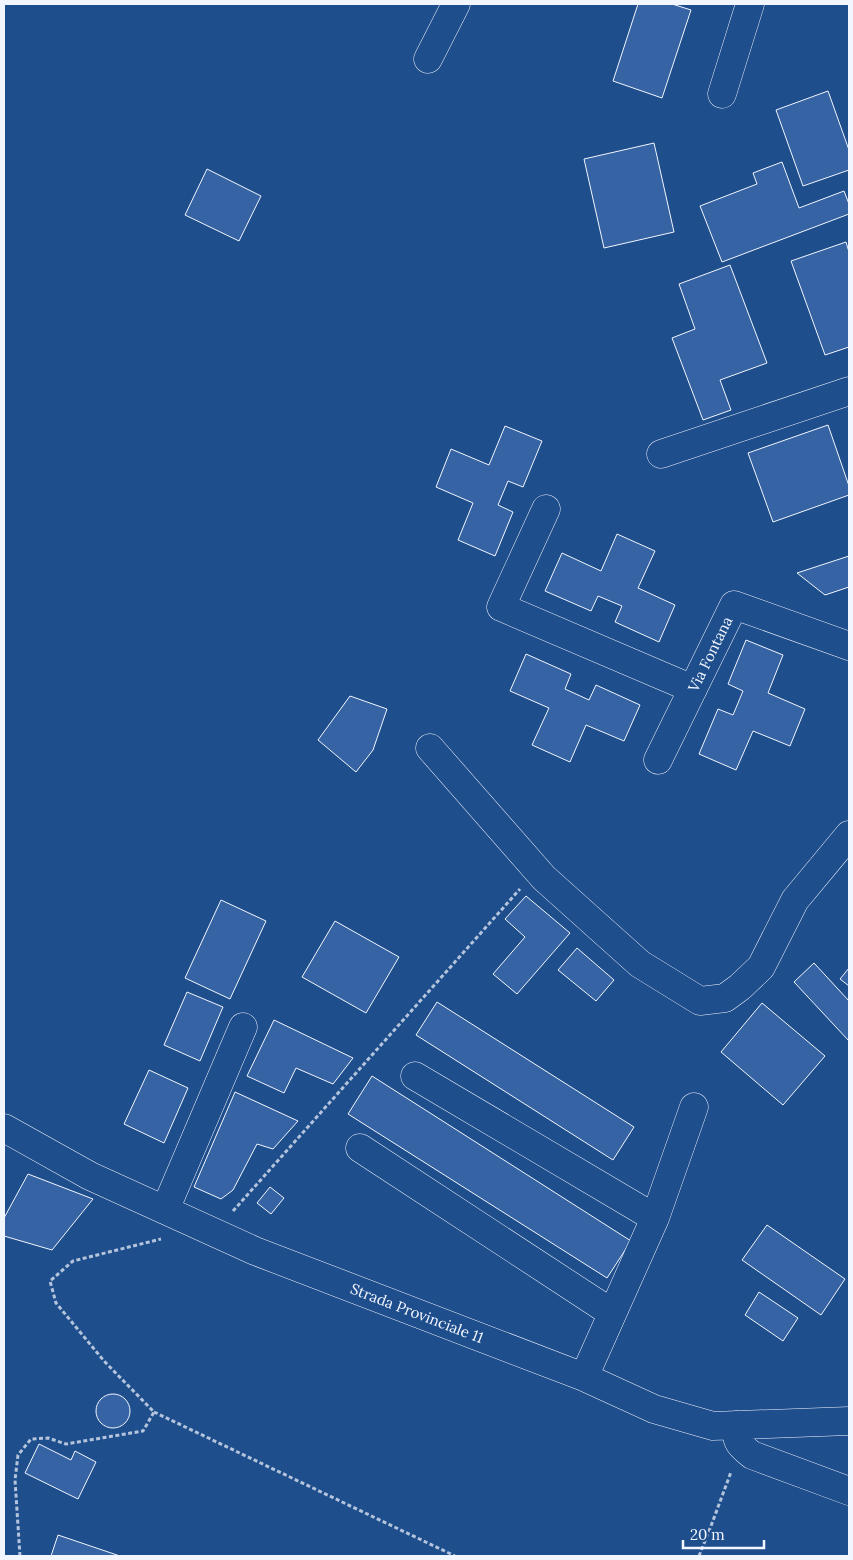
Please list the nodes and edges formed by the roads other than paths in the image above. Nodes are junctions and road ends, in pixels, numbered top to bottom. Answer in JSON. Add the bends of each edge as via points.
{"nodes":[{"id":1,"x":456,"y":4,"type":"edge"},
{"id":2,"x":750,"y":4,"type":"edge"},
{"id":3,"x":428,"y":59,"type":"dead end"},
{"id":4,"x":722,"y":94,"type":"dead end"},
{"id":5,"x":849,"y":391,"type":"edge"},
{"id":6,"x":661,"y":454,"type":"dead end"},
{"id":7,"x":546,"y":509,"type":"dead end"},
{"id":8,"x":849,"y":646,"type":"edge"},
{"id":9,"x":693,"y":689,"type":"junction"},
{"id":10,"x":430,"y":748,"type":"dead end"},
{"id":11,"x":658,"y":760,"type":"dead end"},
{"id":12,"x":849,"y":835,"type":"edge"},
{"id":13,"x":243,"y":1026,"type":"dead end"},
{"id":14,"x":415,"y":1076,"type":"dead end"},
{"id":15,"x":694,"y":1107,"type":"dead end"},
{"id":16,"x":4,"y":1128,"type":"edge"},
{"id":17,"x":360,"y":1148,"type":"dead end"},
{"id":18,"x":165,"y":1210,"type":"junction"},
{"id":19,"x":655,"y":1218,"type":"junction"},
{"id":20,"x":612,"y":1313,"type":"junction"},
{"id":21,"x":584,"y":1377,"type":"junction"},
{"id":22,"x":849,"y":1421,"type":"edge"},
{"id":23,"x":738,"y":1435,"type":"junction"},
{"id":24,"x":849,"y":1491,"type":"edge"}],
"edges":[{"from":1,"to":3,"type":"street"},
{"from":2,"to":4,"type":"street"},
{"from":5,"to":6,"type":"street"},
{"from":7,"to":9,"type":"street","via":[[501,607]]},
{"from":8,"to":9,"type":"street","name":"Via Fontana","via":[[734,605]]},
{"from":9,"to":11,"type":"street","name":"Via Fontana"},
{"from":10,"to":12,"type":"street","via":[[544,878],[640,964],[700,1001],[724,998],[740,988],[761,967],[796,900]]},
{"from":13,"to":18,"type":"street"},
{"from":14,"to":19,"type":"street"},
{"from":15,"to":19,"type":"street"},
{"from":16,"to":18,"type":"street","name":"Strada Provinciale 11","via":[[90,1176]]},
{"from":17,"to":20,"type":"street"},
{"from":18,"to":21,"type":"street","name":"Strada Provinciale 11","via":[[256,1251]]},
{"from":19,"to":20,"type":"street"},
{"from":20,"to":21,"type":"street"},
{"from":21,"to":23,"type":"street","name":"Strada Provinciale 11","via":[[654,1409]]},
{"from":22,"to":23,"type":"street","name":"Strada Provinciale 11"},
{"from":23,"to":24,"type":"street","via":[[752,1455]]}]}
